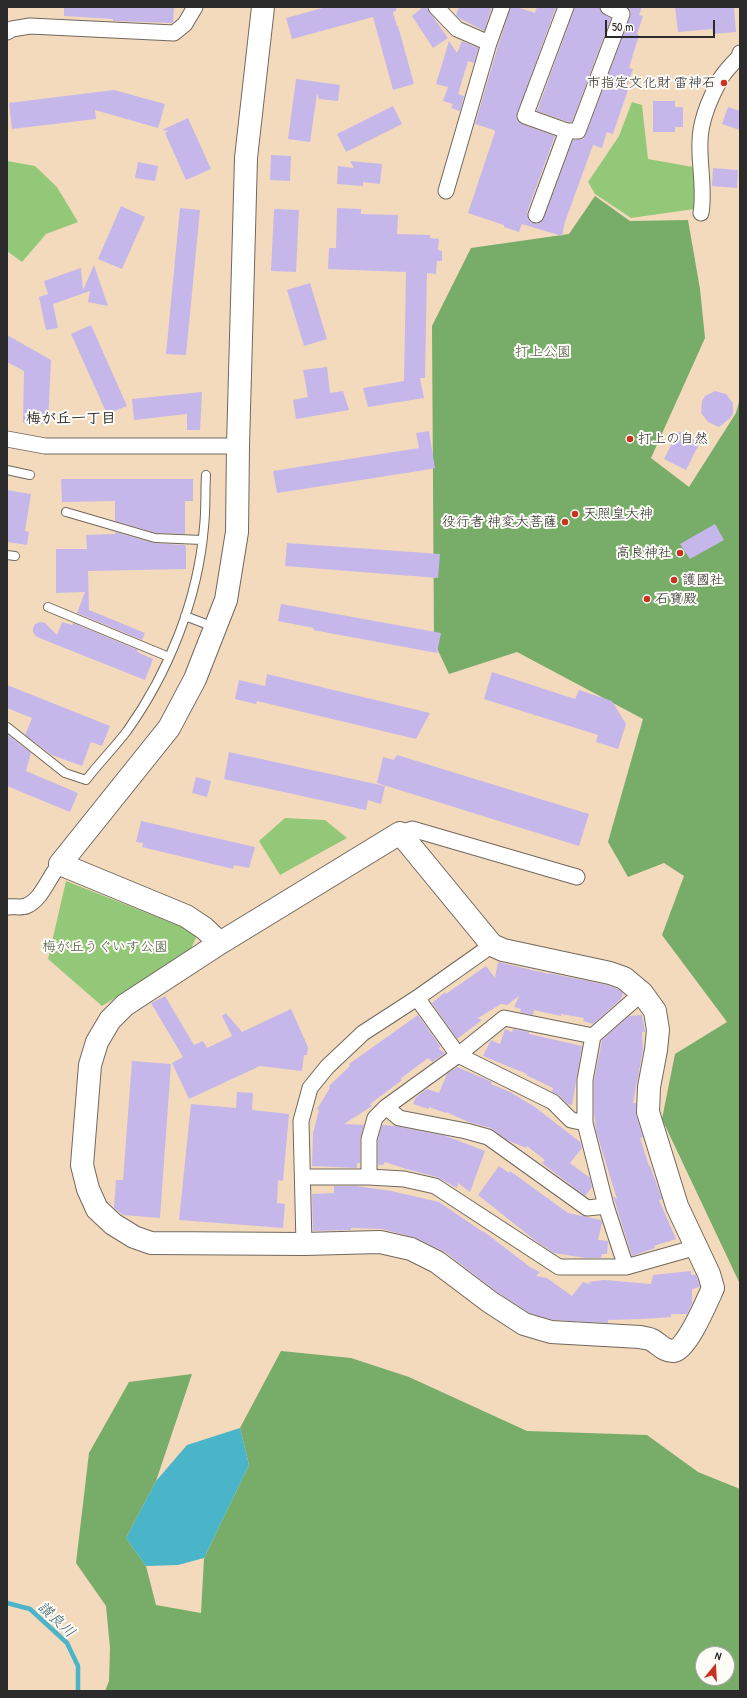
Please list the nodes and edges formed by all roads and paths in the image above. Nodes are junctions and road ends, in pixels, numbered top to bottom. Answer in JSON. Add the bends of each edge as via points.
{"nodes":[{"id":1,"x":195,"y":7,"type":"edge"},
{"id":2,"x":263,"y":7,"type":"edge"},
{"id":3,"x":436,"y":7,"type":"edge"},
{"id":4,"x":502,"y":7,"type":"edge"},
{"id":5,"x":566,"y":7,"type":"edge"},
{"id":6,"x":608,"y":7,"type":"edge"},
{"id":7,"x":7,"y":32,"type":"edge"},
{"id":8,"x":490,"y":43,"type":"junction"},
{"id":9,"x":740,"y":53,"type":"edge"},
{"id":10,"x":567,"y":131,"type":"junction"},
{"id":11,"x":446,"y":192,"type":"dead end"},
{"id":12,"x":701,"y":213,"type":"dead end"},
{"id":13,"x":536,"y":215,"type":"dead end"},
{"id":14,"x":7,"y":439,"type":"edge"},
{"id":15,"x":238,"y":446,"type":"junction"},
{"id":16,"x":7,"y":470,"type":"edge"},
{"id":17,"x":30,"y":475,"type":"dead end"},
{"id":18,"x":206,"y":475,"type":"dead end"},
{"id":19,"x":66,"y":512,"type":"dead end"},
{"id":20,"x":202,"y":540,"type":"junction"},
{"id":21,"x":48,"y":607,"type":"dead end"},
{"id":22,"x":185,"y":616,"type":"junction"},
{"id":23,"x":215,"y":627,"type":"junction"},
{"id":24,"x":169,"y":657,"type":"junction"},
{"id":25,"x":7,"y":727,"type":"edge"},
{"id":26,"x":400,"y":833,"type":"junction"},
{"id":27,"x":60,"y":864,"type":"junction"},
{"id":28,"x":576,"y":877,"type":"dead end"},
{"id":29,"x":7,"y":907,"type":"edge"},
{"id":30,"x":220,"y":942,"type":"junction"},
{"id":31,"x":492,"y":945,"type":"junction"},
{"id":32,"x":642,"y":993,"type":"junction"},
{"id":33,"x":417,"y":998,"type":"junction"},
{"id":34,"x":593,"y":1036,"type":"junction"},
{"id":35,"x":458,"y":1055,"type":"junction"},
{"id":36,"x":386,"y":1107,"type":"junction"},
{"id":37,"x":585,"y":1123,"type":"junction"},
{"id":38,"x":303,"y":1177,"type":"junction"},
{"id":39,"x":369,"y":1177,"type":"junction"},
{"id":40,"x":606,"y":1206,"type":"junction"},
{"id":41,"x":304,"y":1244,"type":"junction"},
{"id":42,"x":696,"y":1248,"type":"junction"},
{"id":43,"x":626,"y":1267,"type":"junction"}],
"edges":[{"from":1,"to":7,"type":"street","via":[[185,24],[174,33],[30,26]]},
{"from":2,"to":15,"type":"street","via":[[246,158]]},
{"from":3,"to":8,"type":"street","via":[[457,29]]},
{"from":4,"to":8,"type":"street"},
{"from":5,"to":10,"type":"street","via":[[525,116]]},
{"from":6,"to":10,"type":"street","via":[[622,14],[578,131]]},
{"from":8,"to":11,"type":"street"},
{"from":9,"to":12,"type":"street","via":[[716,89],[700,135],[703,199]]},
{"from":10,"to":13,"type":"street"},
{"from":14,"to":15,"type":"street","via":[[45,446]]},
{"from":15,"to":23,"type":"street","via":[[237,532],[226,600]]},
{"from":16,"to":17,"type":"lane"},
{"from":18,"to":20,"type":"lane"},
{"from":19,"to":20,"type":"lane","via":[[155,538]]},
{"from":20,"to":22,"type":"lane"},
{"from":21,"to":24,"type":"lane"},
{"from":22,"to":23,"type":"lane"},
{"from":22,"to":24,"type":"lane"},
{"from":23,"to":27,"type":"street","via":[[195,679],[169,728]]},
{"from":24,"to":25,"type":"lane","via":[[164,671],[126,731],[86,780],[64,773]]},
{"from":26,"to":28,"type":"street","via":[[412,829]]},
{"from":26,"to":30,"type":"street"},
{"from":26,"to":31,"type":"street"},
{"from":27,"to":29,"type":"street","via":[[38,898],[26,906]]},
{"from":27,"to":30,"type":"street","via":[[186,916]]},
{"from":30,"to":41,"type":"street","via":[[125,1005],[110,1020],[97,1042],[90,1065],[82,1165],[88,1190],[97,1209],[113,1224],[134,1237],[151,1243]]},
{"from":31,"to":32,"type":"street","via":[[503,950],[610,973],[624,978]]},
{"from":31,"to":33,"type":"street"},
{"from":32,"to":34,"type":"street"},
{"from":32,"to":42,"type":"street","via":[[654,1011],[658,1030],[649,1087],[648,1112],[676,1206]]},
{"from":33,"to":35,"type":"street"},
{"from":33,"to":38,"type":"street","via":[[363,1033],[327,1067],[310,1088],[301,1121]]},
{"from":34,"to":35,"type":"street","via":[[504,1018]]},
{"from":34,"to":37,"type":"street","via":[[585,1080]]},
{"from":35,"to":36,"type":"street"},
{"from":35,"to":37,"type":"street","via":[[552,1102],[571,1120]]},
{"from":36,"to":39,"type":"street","via":[[375,1118],[369,1139]]},
{"from":36,"to":40,"type":"street","via":[[399,1118],[488,1137],[587,1208]]},
{"from":37,"to":40,"type":"street"},
{"from":38,"to":39,"type":"street"},
{"from":38,"to":41,"type":"street"},
{"from":39,"to":43,"type":"street","via":[[404,1179],[436,1186],[559,1267]]},
{"from":40,"to":43,"type":"street"},
{"from":41,"to":42,"type":"street","via":[[380,1242],[411,1249],[437,1262],[524,1324],[551,1332],[640,1337],[674,1351],[682,1347],[690,1335],[713,1288]]},
{"from":42,"to":43,"type":"street"}]}
